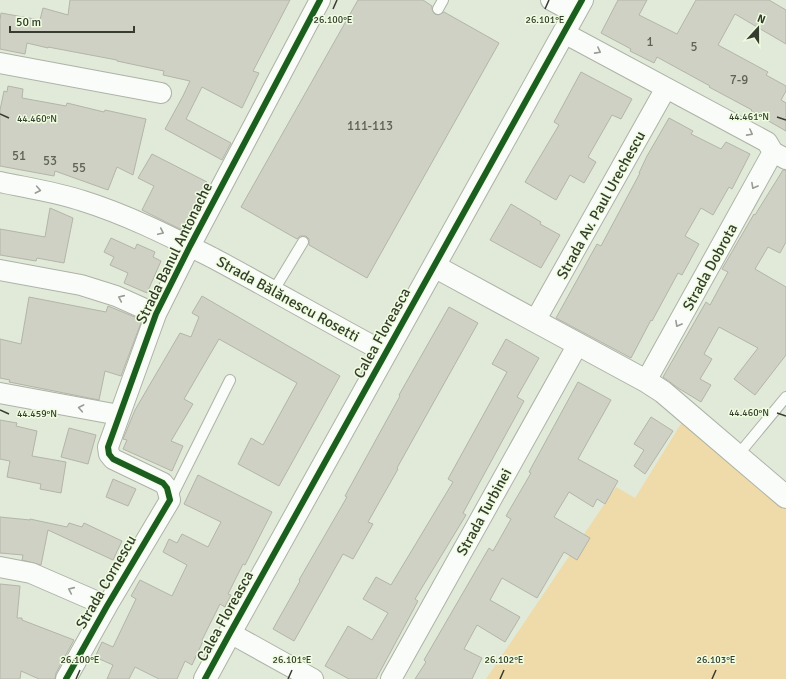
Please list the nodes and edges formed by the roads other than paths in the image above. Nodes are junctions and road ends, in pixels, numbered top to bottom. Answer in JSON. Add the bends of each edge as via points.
{"nodes":[{"id":1,"x":320,"y":0,"type":"edge"},
{"id":2,"x":551,"y":0,"type":"edge"},
{"id":3,"x":579,"y":7,"type":"edge"},
{"id":4,"x":564,"y":33,"type":"junction"},
{"id":5,"x":0,"y":63,"type":"edge"},
{"id":6,"x":666,"y":88,"type":"junction"},
{"id":7,"x":161,"y":93,"type":"dead end"},
{"id":8,"x":780,"y":156,"type":"edge"},
{"id":9,"x":0,"y":182,"type":"edge"},
{"id":10,"x":303,"y":242,"type":"dead end"},
{"id":11,"x":190,"y":246,"type":"junction"},
{"id":12,"x":434,"y":266,"type":"junction"},
{"id":13,"x":0,"y":270,"type":"edge"},
{"id":14,"x":274,"y":290,"type":"junction"},
{"id":15,"x":156,"y":314,"type":"junction"},
{"id":16,"x":536,"y":322,"type":"junction"},
{"id":17,"x":578,"y":344,"type":"junction"},
{"id":18,"x":386,"y":353,"type":"junction"},
{"id":19,"x":230,"y":380,"type":"dead end"},
{"id":20,"x":646,"y":381,"type":"junction"},
{"id":21,"x":0,"y":393,"type":"edge"},
{"id":22,"x":786,"y":397,"type":"edge"},
{"id":23,"x":119,"y":415,"type":"junction"},
{"id":24,"x":738,"y":455,"type":"junction"},
{"id":25,"x":786,"y":496,"type":"edge"},
{"id":26,"x":170,"y":500,"type":"junction"},
{"id":27,"x":0,"y":567,"type":"edge"},
{"id":28,"x":107,"y":606,"type":"junction"},
{"id":29,"x":230,"y":633,"type":"junction"},
{"id":30,"x":66,"y":679,"type":"edge"},
{"id":31,"x":205,"y":679,"type":"edge"},
{"id":32,"x":313,"y":679,"type":"edge"},
{"id":33,"x":391,"y":679,"type":"edge"}],
"edges":[{"from":1,"to":11,"type":"street","name":"Strada Banul Antonache"},
{"from":2,"to":3,"type":"street"},
{"from":3,"to":4,"type":"street","name":"Calea Floreasca"},
{"from":4,"to":6,"type":"street","one_way":true},
{"from":4,"to":12,"type":"street","name":"Calea Floreasca"},
{"from":5,"to":7,"type":"street"},
{"from":6,"to":8,"type":"street","one_way":true,"via":[[767,142]]},
{"from":6,"to":16,"type":"street","name":"Strada Av. Paul Urechescu"},
{"from":8,"to":20,"type":"street","name":"Strada Dobrota","one_way":true},
{"from":9,"to":11,"type":"street","name":"Strada Bălănescu Rosetti","one_way":true,"via":[[83,201]]},
{"from":10,"to":14,"type":"lane"},
{"from":11,"to":14,"type":"street","name":"Strada Bălănescu Rosetti"},
{"from":11,"to":15,"type":"street","name":"Strada Banul Antonache"},
{"from":12,"to":16,"type":"street"},
{"from":12,"to":18,"type":"street","name":"Calea Floreasca"},
{"from":15,"to":13,"type":"street","one_way":true,"via":[[116,296],[81,285]]},
{"from":14,"to":18,"type":"street","name":"Strada Bălănescu Rosetti"},
{"from":15,"to":23,"type":"street","name":"Strada Banul Antonache"},
{"from":16,"to":17,"type":"street"},
{"from":17,"to":20,"type":"street"},
{"from":17,"to":33,"type":"street","name":"Strada Turbinei"},
{"from":18,"to":29,"type":"street","name":"Calea Floreasca"},
{"from":19,"to":26,"type":"lane"},
{"from":20,"to":24,"type":"street","via":[[663,392]]},
{"from":23,"to":21,"type":"street","one_way":true},
{"from":22,"to":24,"type":"lane"},
{"from":23,"to":26,"type":"street","name":"Strada Banul Antonache","via":[[108,454],[113,459],[163,483]]},
{"from":24,"to":25,"type":"street"},
{"from":26,"to":28,"type":"street","name":"Strada Cornescu"},
{"from":28,"to":27,"type":"street","one_way":true,"via":[[31,573]]},
{"from":28,"to":30,"type":"street","name":"Strada Cornescu"},
{"from":29,"to":31,"type":"street","name":"Calea Floreasca"},
{"from":29,"to":32,"type":"street"}]}
